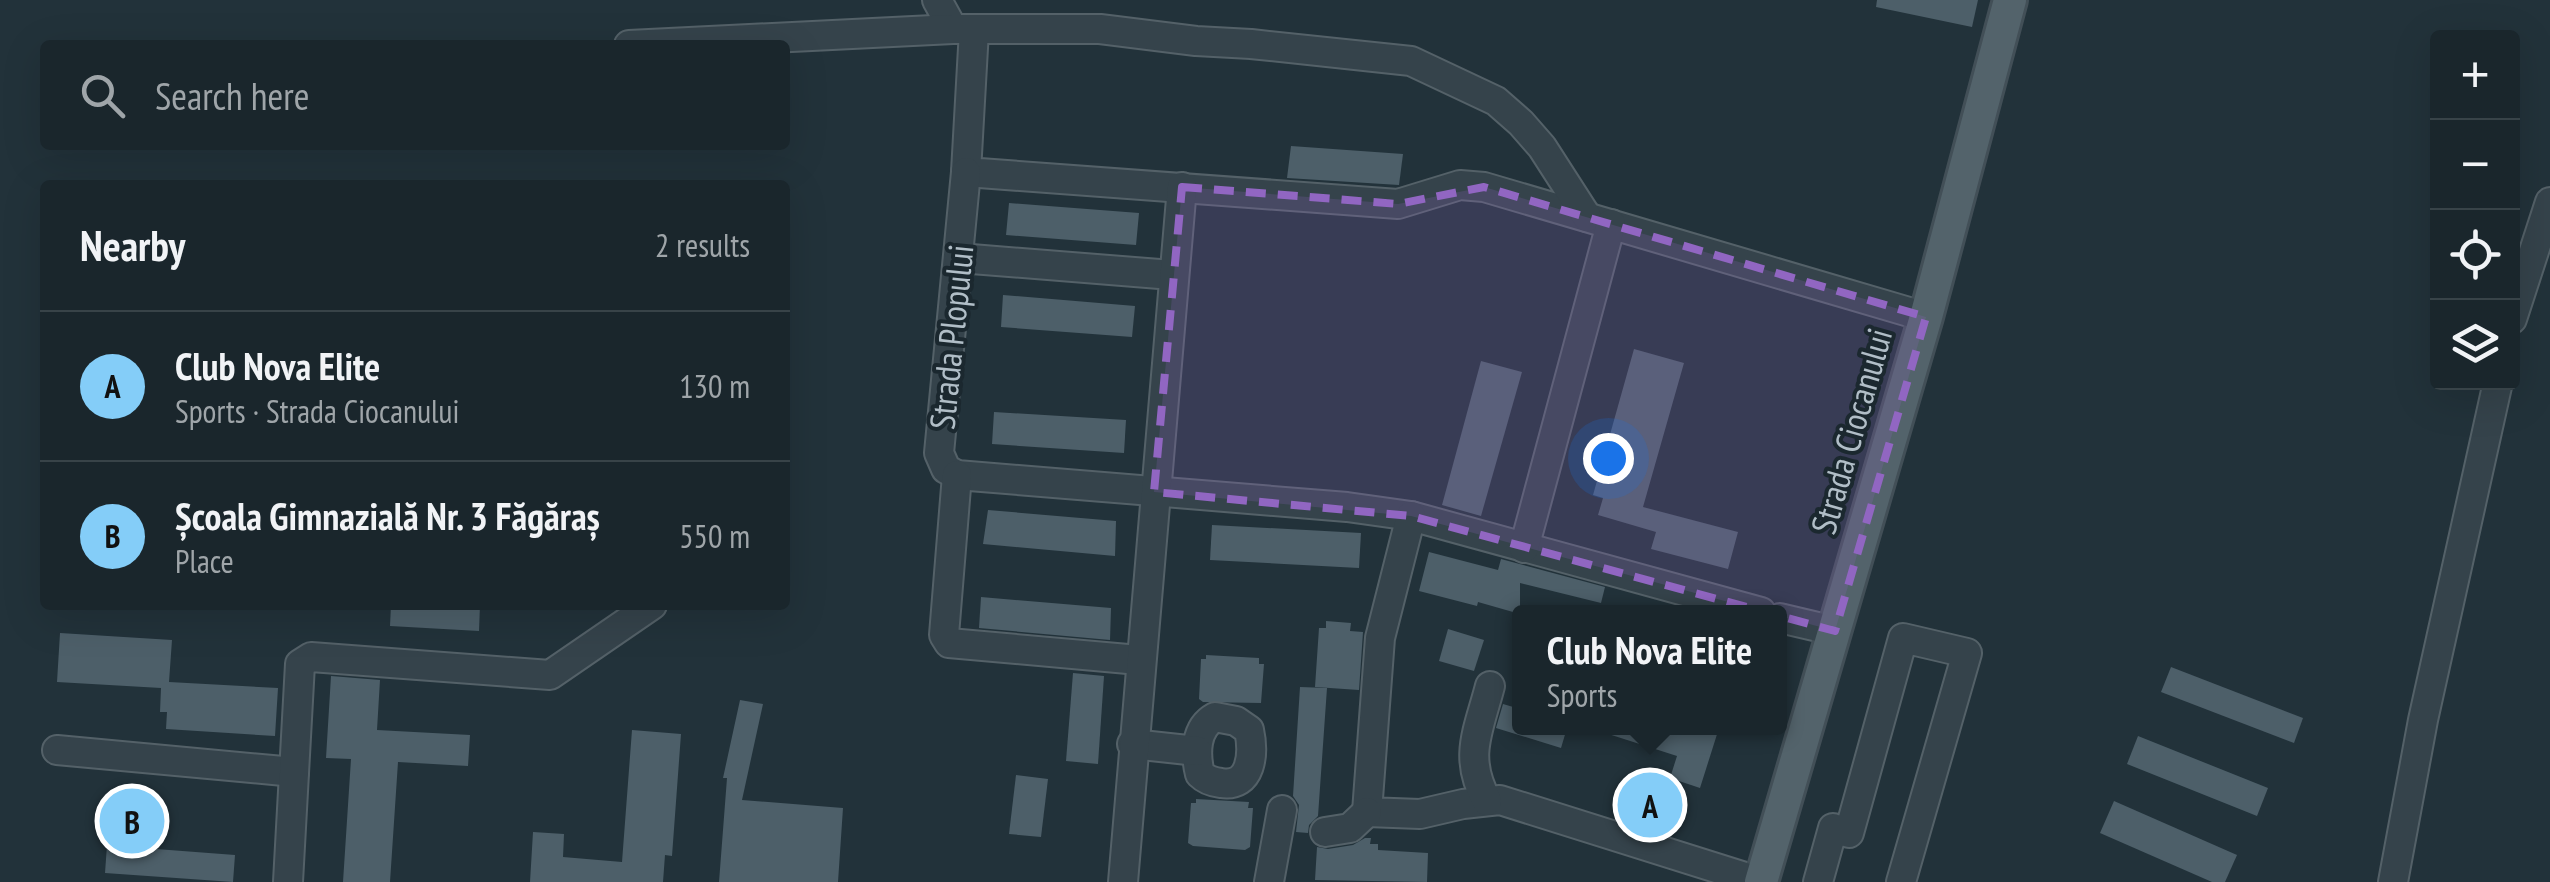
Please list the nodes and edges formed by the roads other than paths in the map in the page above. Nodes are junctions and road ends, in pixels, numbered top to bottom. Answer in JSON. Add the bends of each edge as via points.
{"nodes":[{"id":1,"x":937,"y":0,"type":"edge"},
{"id":2,"x":2010,"y":0,"type":"edge"},
{"id":3,"x":964,"y":29,"type":"junction"},
{"id":4,"x":734,"y":40,"type":"edge"},
{"id":5,"x":966,"y":172,"type":"junction"},
{"id":6,"x":1182,"y":188,"type":"junction"},
{"id":7,"x":2550,"y":202,"type":"edge"},
{"id":8,"x":1599,"y":220,"type":"junction"},
{"id":9,"x":959,"y":258,"type":"junction"},
{"id":10,"x":1172,"y":274,"type":"junction"},
{"id":11,"x":2518,"y":300,"type":"edge"},
{"id":12,"x":1926,"y":316,"type":"junction"},
{"id":13,"x":2496,"y":390,"type":"edge"},
{"id":14,"x":957,"y":476,"type":"junction"},
{"id":15,"x":1154,"y":492,"type":"junction"},
{"id":16,"x":1410,"y":516,"type":"junction"},
{"id":17,"x":1524,"y":548,"type":"junction"},
{"id":18,"x":1736,"y":605,"type":"edge"},
{"id":19,"x":645,"y":610,"type":"edge"},
{"id":20,"x":1787,"y":620,"type":"edge"},
{"id":21,"x":1835,"y":630,"type":"junction"},
{"id":22,"x":1139,"y":660,"type":"junction"},
{"id":23,"x":1490,"y":686,"type":"dead end"},
{"id":24,"x":1132,"y":744,"type":"junction"},
{"id":25,"x":57,"y":750,"type":"dead end"},
{"id":26,"x":1197,"y":751,"type":"dead end"},
{"id":27,"x":294,"y":772,"type":"junction"},
{"id":28,"x":1487,"y":801,"type":"junction"},
{"id":29,"x":1282,"y":810,"type":"dead end"},
{"id":30,"x":1367,"y":812,"type":"junction"},
{"id":31,"x":1325,"y":832,"type":"dead end"},
{"id":32,"x":288,"y":882,"type":"edge"},
{"id":33,"x":1122,"y":882,"type":"edge"},
{"id":34,"x":1269,"y":882,"type":"edge"},
{"id":35,"x":1761,"y":882,"type":"edge"},
{"id":36,"x":1818,"y":882,"type":"edge"},
{"id":37,"x":1901,"y":882,"type":"edge"},
{"id":38,"x":2392,"y":882,"type":"edge"}],
"edges":[{"from":1,"to":3,"type":"street"},
{"from":2,"to":12,"type":"main road","name":"Strada Ciocanului"},
{"from":3,"to":4,"type":"street"},
{"from":3,"to":5,"type":"street","name":"Strada Plopului"},
{"from":3,"to":8,"type":"street","via":[[1100,29],[1411,60],[1496,101]]},
{"from":5,"to":6,"type":"street"},
{"from":5,"to":9,"type":"street","name":"Strada Plopului"},
{"from":6,"to":8,"type":"street","via":[[1398,204],[1460,186],[1484,187]]},
{"from":6,"to":10,"type":"street"},
{"from":7,"to":11,"type":"street"},
{"from":8,"to":12,"type":"street"},
{"from":8,"to":17,"type":"street"},
{"from":9,"to":10,"type":"street"},
{"from":9,"to":14,"type":"street","name":"Strada Plopului","via":[[939,453]]},
{"from":10,"to":15,"type":"street"},
{"from":12,"to":21,"type":"main road","name":"Strada Ciocanului"},
{"from":13,"to":38,"type":"street"},
{"from":14,"to":15,"type":"street","name":"Strada Plopului"},
{"from":14,"to":22,"type":"street","via":[[944,635],[949,644]]},
{"from":15,"to":16,"type":"street","name":"Strada Plopului"},
{"from":15,"to":22,"type":"street"},
{"from":16,"to":17,"type":"street","name":"Strada Plopului"},
{"from":16,"to":30,"type":"street","via":[[1380,638]]},
{"from":17,"to":18,"type":"street","name":"Strada Plopului"},
{"from":19,"to":27,"type":"street","via":[[550,675],[311,657],[300,664]]},
{"from":20,"to":21,"type":"street"},
{"from":21,"to":35,"type":"main road","name":"Strada Ciocanului"},
{"from":22,"to":24,"type":"street"},
{"from":23,"to":28,"type":"street","via":[[1474,752],[1475,779]]},
{"from":24,"to":26,"type":"street"},
{"from":24,"to":33,"type":"street"},
{"from":25,"to":27,"type":"street"},
{"from":27,"to":32,"type":"street"},
{"from":28,"to":30,"type":"street","via":[[1420,814]]},
{"from":28,"to":35,"type":"street"},
{"from":29,"to":34,"type":"street"},
{"from":30,"to":31,"type":"street","via":[[1350,828]]},
{"from":36,"to":37,"type":"street","via":[[1833,828],[1849,832],[1904,638],[1967,653]]}]}
